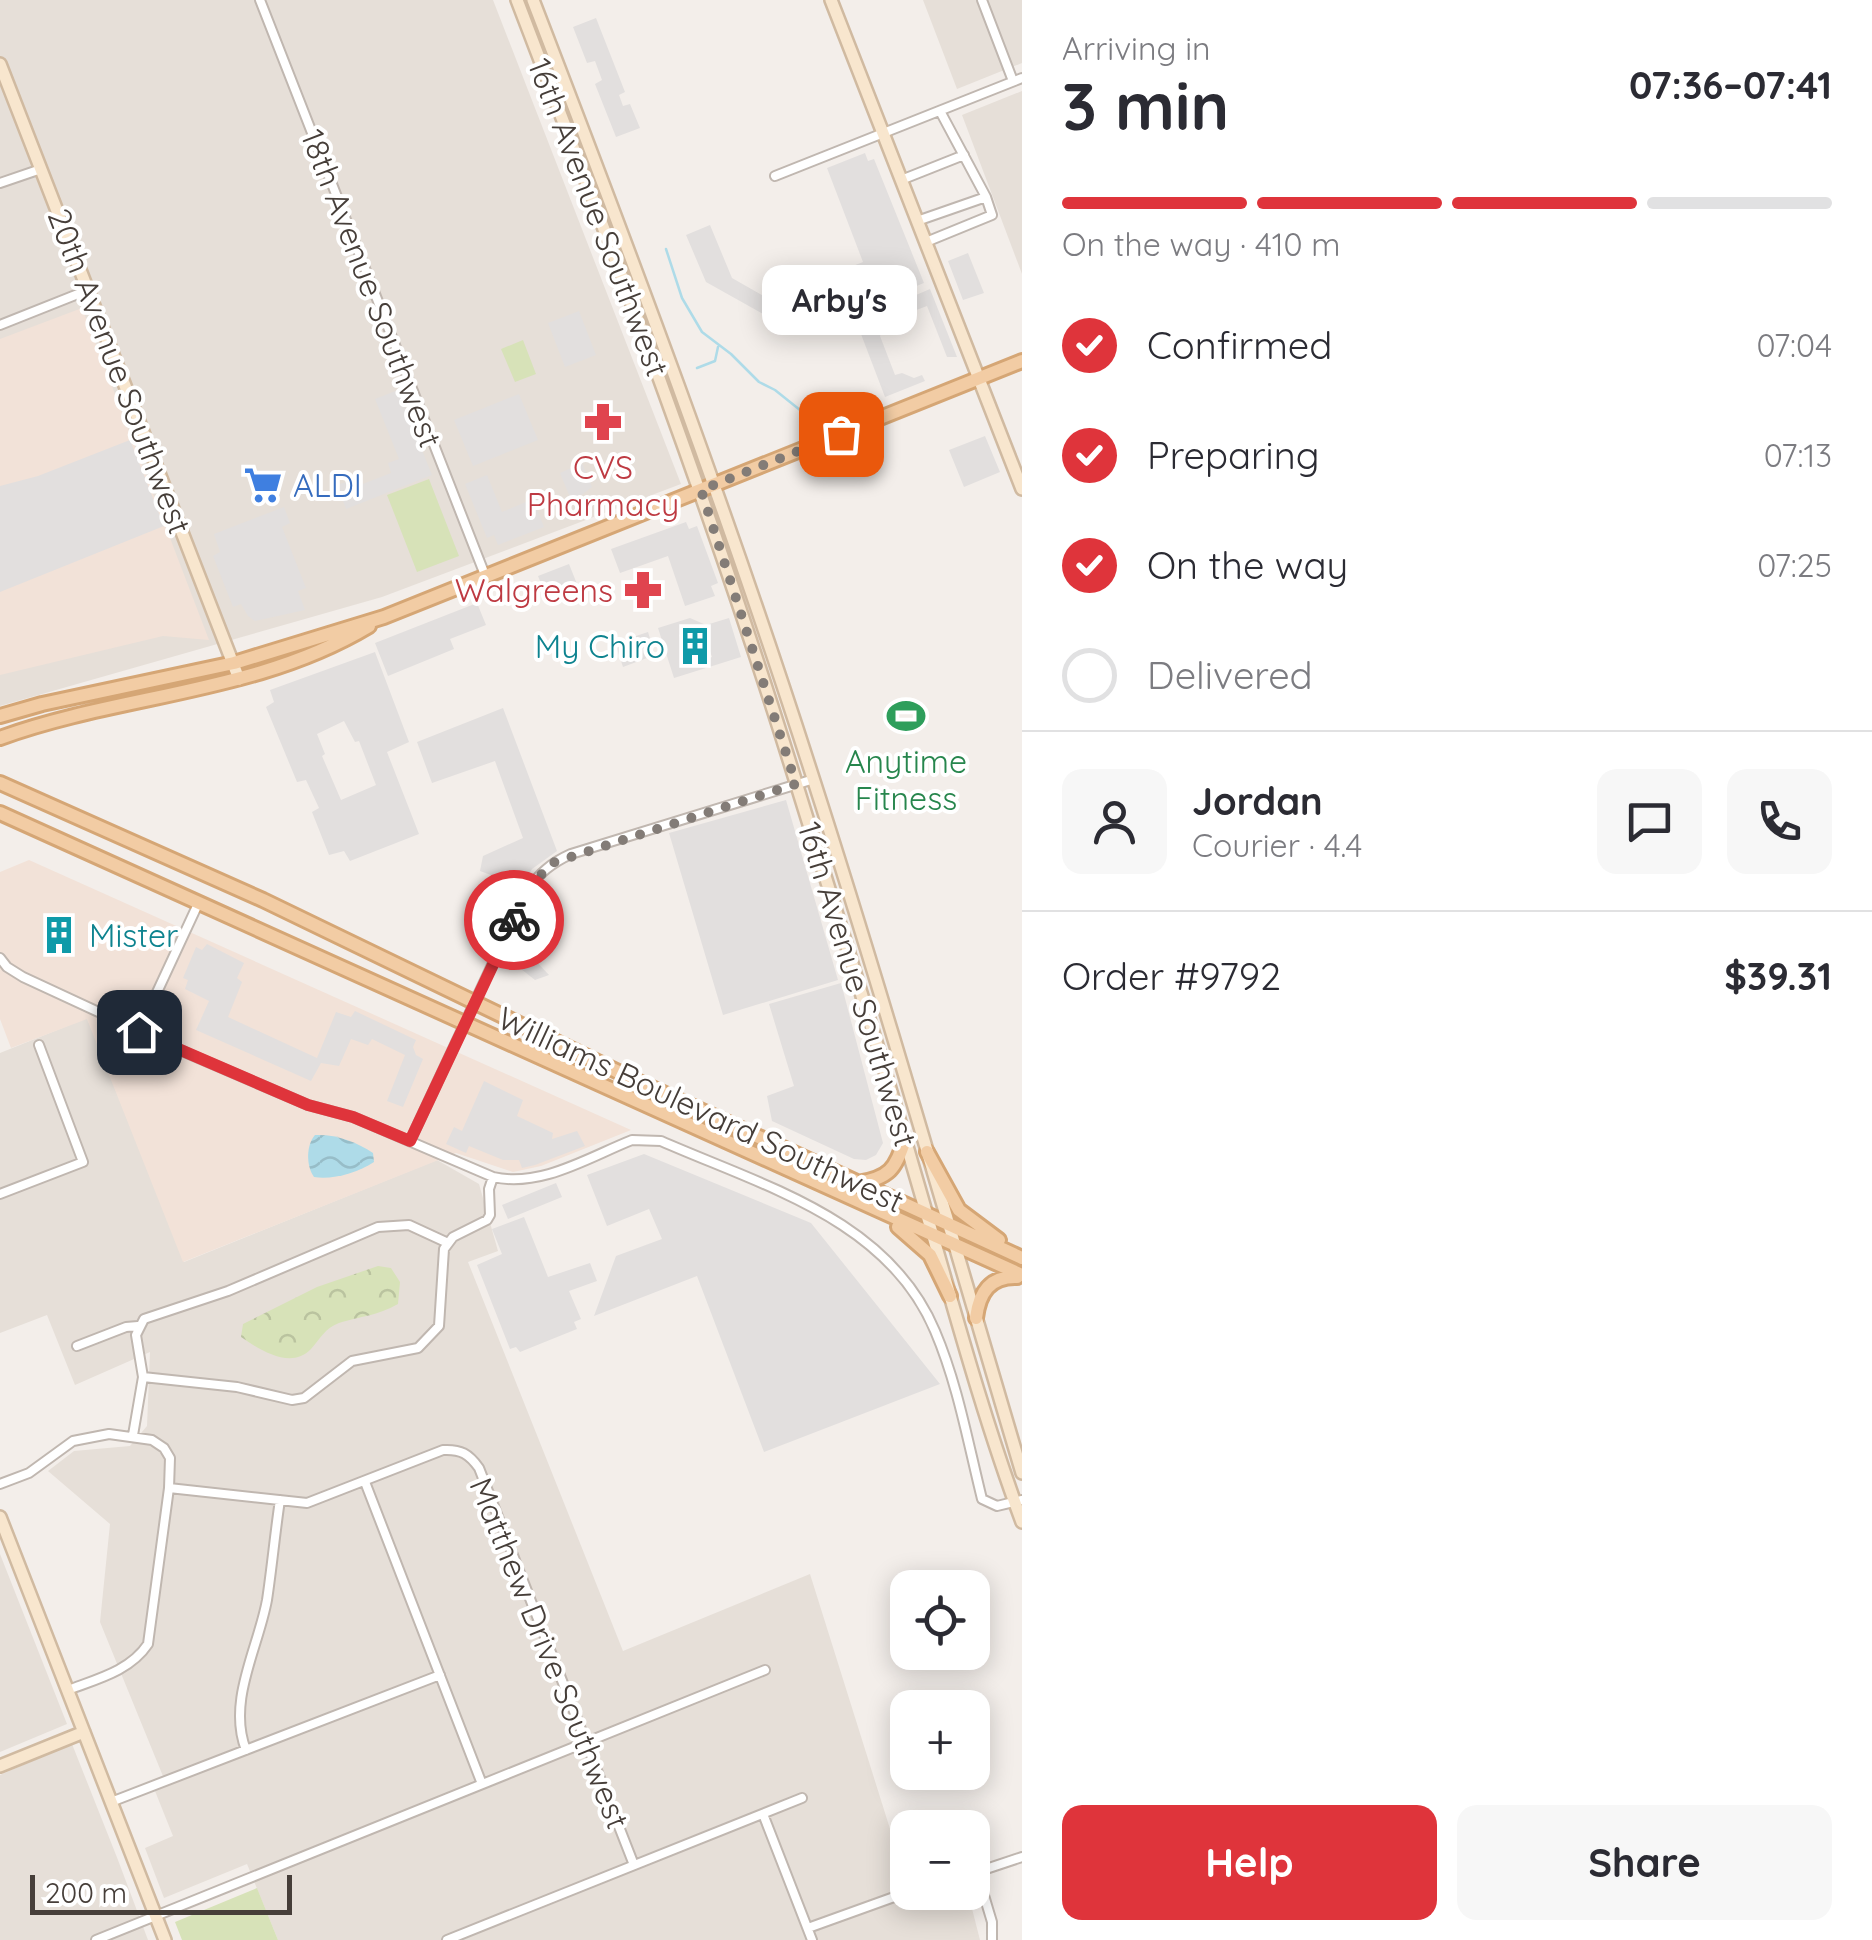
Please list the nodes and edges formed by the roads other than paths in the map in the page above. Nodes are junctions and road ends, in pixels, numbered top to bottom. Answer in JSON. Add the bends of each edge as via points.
{"nodes":[{"id":1,"x":260,"y":0,"type":"edge"},
{"id":2,"x":517,"y":0,"type":"edge"},
{"id":3,"x":534,"y":0,"type":"edge"},
{"id":4,"x":831,"y":0,"type":"edge"},
{"id":5,"x":982,"y":0,"type":"edge"},
{"id":6,"x":0,"y":64,"type":"edge"},
{"id":7,"x":1018,"y":79,"type":"edge"},
{"id":8,"x":940,"y":111,"type":"junction"},
{"id":9,"x":884,"y":134,"type":"junction"},
{"id":10,"x":964,"y":155,"type":"junction"},
{"id":11,"x":41,"y":169,"type":"junction"},
{"id":12,"x":774,"y":176,"type":"dead end"},
{"id":13,"x":901,"y":180,"type":"junction"},
{"id":14,"x":0,"y":183,"type":"edge"},
{"id":15,"x":986,"y":198,"type":"junction"},
{"id":16,"x":917,"y":221,"type":"junction"},
{"id":17,"x":926,"y":242,"type":"junction"},
{"id":18,"x":88,"y":290,"type":"junction"},
{"id":19,"x":0,"y":326,"type":"edge"},
{"id":20,"x":1022,"y":361,"type":"edge"},
{"id":21,"x":979,"y":379,"type":"junction"},
{"id":22,"x":708,"y":488,"type":"junction"},
{"id":23,"x":1022,"y":489,"type":"edge"},
{"id":24,"x":485,"y":575,"type":"junction"},
{"id":25,"x":384,"y":616,"type":"junction"},
{"id":26,"x":234,"y":663,"type":"junction"},
{"id":27,"x":239,"y":678,"type":"junction"},
{"id":28,"x":0,"y":716,"type":"edge"},
{"id":29,"x":3,"y":738,"type":"edge"},
{"id":30,"x":0,"y":774,"type":"edge"},
{"id":31,"x":814,"y":779,"type":"junction"},
{"id":32,"x":0,"y":783,"type":"edge"},
{"id":33,"x":796,"y":784,"type":"junction"},
{"id":34,"x":21,"y":792,"type":"junction"},
{"id":35,"x":0,"y":813,"type":"edge"},
{"id":36,"x":198,"y":904,"type":"junction"},
{"id":37,"x":0,"y":958,"type":"edge"},
{"id":38,"x":476,"y":1003,"type":"junction"},
{"id":39,"x":466,"y":1024,"type":"junction"},
{"id":40,"x":139,"y":1032,"type":"junction"},
{"id":41,"x":39,"y":1046,"type":"dead end"},
{"id":42,"x":905,"y":1139,"type":"junction"},
{"id":43,"x":410,"y":1141,"type":"junction"},
{"id":44,"x":927,"y":1152,"type":"junction"},
{"id":45,"x":493,"y":1177,"type":"junction"},
{"id":46,"x":857,"y":1183,"type":"junction"},
{"id":47,"x":0,"y":1194,"type":"edge"},
{"id":48,"x":867,"y":1206,"type":"junction"},
{"id":49,"x":927,"y":1214,"type":"junction"},
{"id":50,"x":949,"y":1224,"type":"junction"},
{"id":51,"x":933,"y":1236,"type":"junction"},
{"id":52,"x":448,"y":1242,"type":"junction"},
{"id":53,"x":954,"y":1246,"type":"junction"},
{"id":54,"x":1022,"y":1256,"type":"edge"},
{"id":55,"x":1022,"y":1276,"type":"edge"},
{"id":56,"x":950,"y":1296,"type":"junction"},
{"id":57,"x":976,"y":1318,"type":"junction"},
{"id":58,"x":138,"y":1326,"type":"junction"},
{"id":59,"x":77,"y":1346,"type":"dead end"},
{"id":60,"x":144,"y":1377,"type":"junction"},
{"id":61,"x":134,"y":1435,"type":"junction"},
{"id":62,"x":1022,"y":1472,"type":"edge"},
{"id":63,"x":365,"y":1482,"type":"junction"},
{"id":64,"x":0,"y":1484,"type":"edge"},
{"id":65,"x":170,"y":1488,"type":"junction"},
{"id":66,"x":280,"y":1500,"type":"junction"},
{"id":67,"x":1018,"y":1501,"type":"edge"},
{"id":68,"x":0,"y":1517,"type":"edge"},
{"id":69,"x":1022,"y":1522,"type":"edge"},
{"id":70,"x":765,"y":1670,"type":"dead end"},
{"id":71,"x":440,"y":1675,"type":"junction"},
{"id":72,"x":68,"y":1690,"type":"junction"},
{"id":73,"x":84,"y":1732,"type":"junction"},
{"id":74,"x":585,"y":1742,"type":"junction"},
{"id":75,"x":246,"y":1750,"type":"junction"},
{"id":76,"x":0,"y":1766,"type":"edge"},
{"id":77,"x":482,"y":1784,"type":"junction"},
{"id":78,"x":802,"y":1798,"type":"dead end"},
{"id":79,"x":111,"y":1802,"type":"junction"},
{"id":80,"x":763,"y":1814,"type":"junction"},
{"id":81,"x":1022,"y":1858,"type":"edge"},
{"id":82,"x":634,"y":1866,"type":"junction"},
{"id":83,"x":990,"y":1868,"type":"edge"},
{"id":84,"x":890,"y":1898,"type":"edge"},
{"id":85,"x":988,"y":1910,"type":"edge"},
{"id":86,"x":155,"y":1916,"type":"junction"},
{"id":87,"x":808,"y":1928,"type":"junction"},
{"id":88,"x":96,"y":1940,"type":"edge"},
{"id":89,"x":164,"y":1940,"type":"edge"},
{"id":90,"x":447,"y":1940,"type":"edge"},
{"id":91,"x":812,"y":1940,"type":"edge"},
{"id":92,"x":992,"y":1940,"type":"edge"}],
"edges":[{"from":1,"to":24,"type":"street","name":"18th Avenue Southwest"},
{"from":2,"to":22,"type":"main road","name":"16th Avenue Southwest"},
{"from":3,"to":22,"type":"main road","name":"16th Avenue Southwest","via":[[644,289]]},
{"from":4,"to":9,"type":"main road"},
{"from":5,"to":7,"type":"street"},
{"from":6,"to":11,"type":"main road","name":"20th Avenue Southwest"},
{"from":7,"to":8,"type":"street"},
{"from":8,"to":9,"type":"street"},
{"from":8,"to":10,"type":"street"},
{"from":9,"to":12,"type":"street"},
{"from":9,"to":13,"type":"main road"},
{"from":10,"to":13,"type":"street"},
{"from":10,"to":15,"type":"street"},
{"from":11,"to":14,"type":"street"},
{"from":11,"to":18,"type":"main road","name":"20th Avenue Southwest"},
{"from":13,"to":16,"type":"main road"},
{"from":15,"to":16,"type":"street"},
{"from":15,"to":17,"type":"street","via":[[992,215]]},
{"from":16,"to":17,"type":"main road"},
{"from":17,"to":21,"type":"main road"},
{"from":18,"to":19,"type":"street"},
{"from":18,"to":26,"type":"main road","name":"20th Avenue Southwest"},
{"from":20,"to":21,"type":"main road"},
{"from":21,"to":22,"type":"main road"},
{"from":21,"to":23,"type":"main road"},
{"from":22,"to":24,"type":"main road"},
{"from":22,"to":31,"type":"main road","name":"16th Avenue Southwest"},
{"from":22,"to":33,"type":"main road","name":"16th Avenue Southwest"},
{"from":24,"to":25,"type":"main road"},
{"from":25,"to":26,"type":"main road"},
{"from":25,"to":27,"type":"main road","via":[[332,646]]},
{"from":26,"to":27,"type":"main road","name":"20th Avenue Southwest"},
{"from":26,"to":28,"type":"main road"},
{"from":27,"to":29,"type":"main road"},
{"from":30,"to":34,"type":"main road"},
{"from":31,"to":33,"type":"street"},
{"from":31,"to":44,"type":"main road","name":"16th Avenue Southwest"},
{"from":32,"to":34,"type":"main road","name":"Williams Boulevard Southwest"},
{"from":33,"to":38,"type":"street","via":[[552,863],[527,890]]},
{"from":33,"to":42,"type":"main road","name":"16th Avenue Southwest"},
{"from":34,"to":38,"type":"main road","name":"Williams Boulevard Southwest"},
{"from":35,"to":36,"type":"main road","name":"Williams Boulevard Southwest"},
{"from":36,"to":39,"type":"main road","name":"Williams Boulevard Southwest"},
{"from":36,"to":40,"type":"street"},
{"from":37,"to":40,"type":"street","via":[[22,976]]},
{"from":38,"to":39,"type":"street"},
{"from":38,"to":46,"type":"main road","name":"Williams Boulevard Southwest"},
{"from":39,"to":43,"type":"street"},
{"from":39,"to":48,"type":"main road","name":"Williams Boulevard Southwest"},
{"from":40,"to":43,"type":"street"},
{"from":41,"to":47,"type":"street","via":[[83,1162]]},
{"from":42,"to":46,"type":"main road","via":[[891,1174]]},
{"from":42,"to":49,"type":"main road","name":"16th Avenue Southwest"},
{"from":43,"to":45,"type":"street"},
{"from":44,"to":50,"type":"main road","name":"16th Avenue Southwest"},
{"from":44,"to":54,"type":"main road","via":[[959,1210]]},
{"from":45,"to":52,"type":"street","via":[[486,1220]]},
{"from":45,"to":67,"type":"street","via":[[532,1180],[647,1139],[834,1218],[873,1246],[910,1286],[935,1331],[982,1499],[997,1506]]},
{"from":46,"to":49,"type":"main road","name":"Williams Boulevard Southwest"},
{"from":48,"to":51,"type":"main road","name":"Williams Boulevard Southwest"},
{"from":48,"to":56,"type":"main road","via":[[924,1248]]},
{"from":49,"to":50,"type":"main road","name":"Williams Boulevard Southwest"},
{"from":49,"to":51,"type":"main road","name":"16th Avenue Southwest"},
{"from":50,"to":53,"type":"main road","name":"16th Avenue Southwest"},
{"from":50,"to":54,"type":"main road","name":"Williams Boulevard Southwest"},
{"from":51,"to":53,"type":"main road","name":"Williams Boulevard Southwest"},
{"from":51,"to":56,"type":"main road","name":"16th Avenue Southwest"},
{"from":52,"to":58,"type":"street","via":[[409,1225],[378,1226]]},
{"from":52,"to":60,"type":"street","via":[[438,1326],[418,1348],[352,1361],[292,1400]]},
{"from":53,"to":55,"type":"main road","name":"Williams Boulevard Southwest"},
{"from":53,"to":57,"type":"main road","name":"16th Avenue Southwest"},
{"from":55,"to":57,"type":"main road","via":[[992,1282]]},
{"from":56,"to":67,"type":"main road","name":"16th Avenue Southwest"},
{"from":57,"to":62,"type":"main road","name":"16th Avenue Southwest"},
{"from":58,"to":59,"type":"street"},
{"from":58,"to":60,"type":"street"},
{"from":60,"to":61,"type":"street"},
{"from":61,"to":64,"type":"street","via":[[73,1440],[28,1473]]},
{"from":61,"to":65,"type":"street","via":[[164,1448]]},
{"from":63,"to":66,"type":"street","via":[[307,1503]]},
{"from":63,"to":71,"type":"street"},
{"from":63,"to":74,"type":"street","name":"Matthew Drive Southwest","via":[[444,1450],[470,1456]]},
{"from":65,"to":66,"type":"street"},
{"from":65,"to":72,"type":"street","via":[[148,1644],[126,1667]]},
{"from":66,"to":75,"type":"street","via":[[266,1603],[238,1709]]},
{"from":67,"to":69,"type":"main road","name":"16th Avenue Southwest"},
{"from":68,"to":72,"type":"main road"},
{"from":70,"to":74,"type":"street"},
{"from":71,"to":75,"type":"street"},
{"from":71,"to":77,"type":"street"},
{"from":72,"to":73,"type":"main road"},
{"from":73,"to":76,"type":"main road"},
{"from":73,"to":79,"type":"main road"},
{"from":74,"to":77,"type":"street"},
{"from":74,"to":82,"type":"street","name":"Matthew Drive Southwest"},
{"from":75,"to":79,"type":"street"},
{"from":77,"to":86,"type":"street"},
{"from":78,"to":80,"type":"street"},
{"from":79,"to":86,"type":"main road"},
{"from":80,"to":82,"type":"street"},
{"from":80,"to":87,"type":"street"},
{"from":81,"to":83,"type":"street"},
{"from":82,"to":90,"type":"street"},
{"from":84,"to":87,"type":"street"},
{"from":85,"to":92,"type":"street"},
{"from":86,"to":88,"type":"street"},
{"from":86,"to":89,"type":"main road"},
{"from":87,"to":91,"type":"street"}]}
